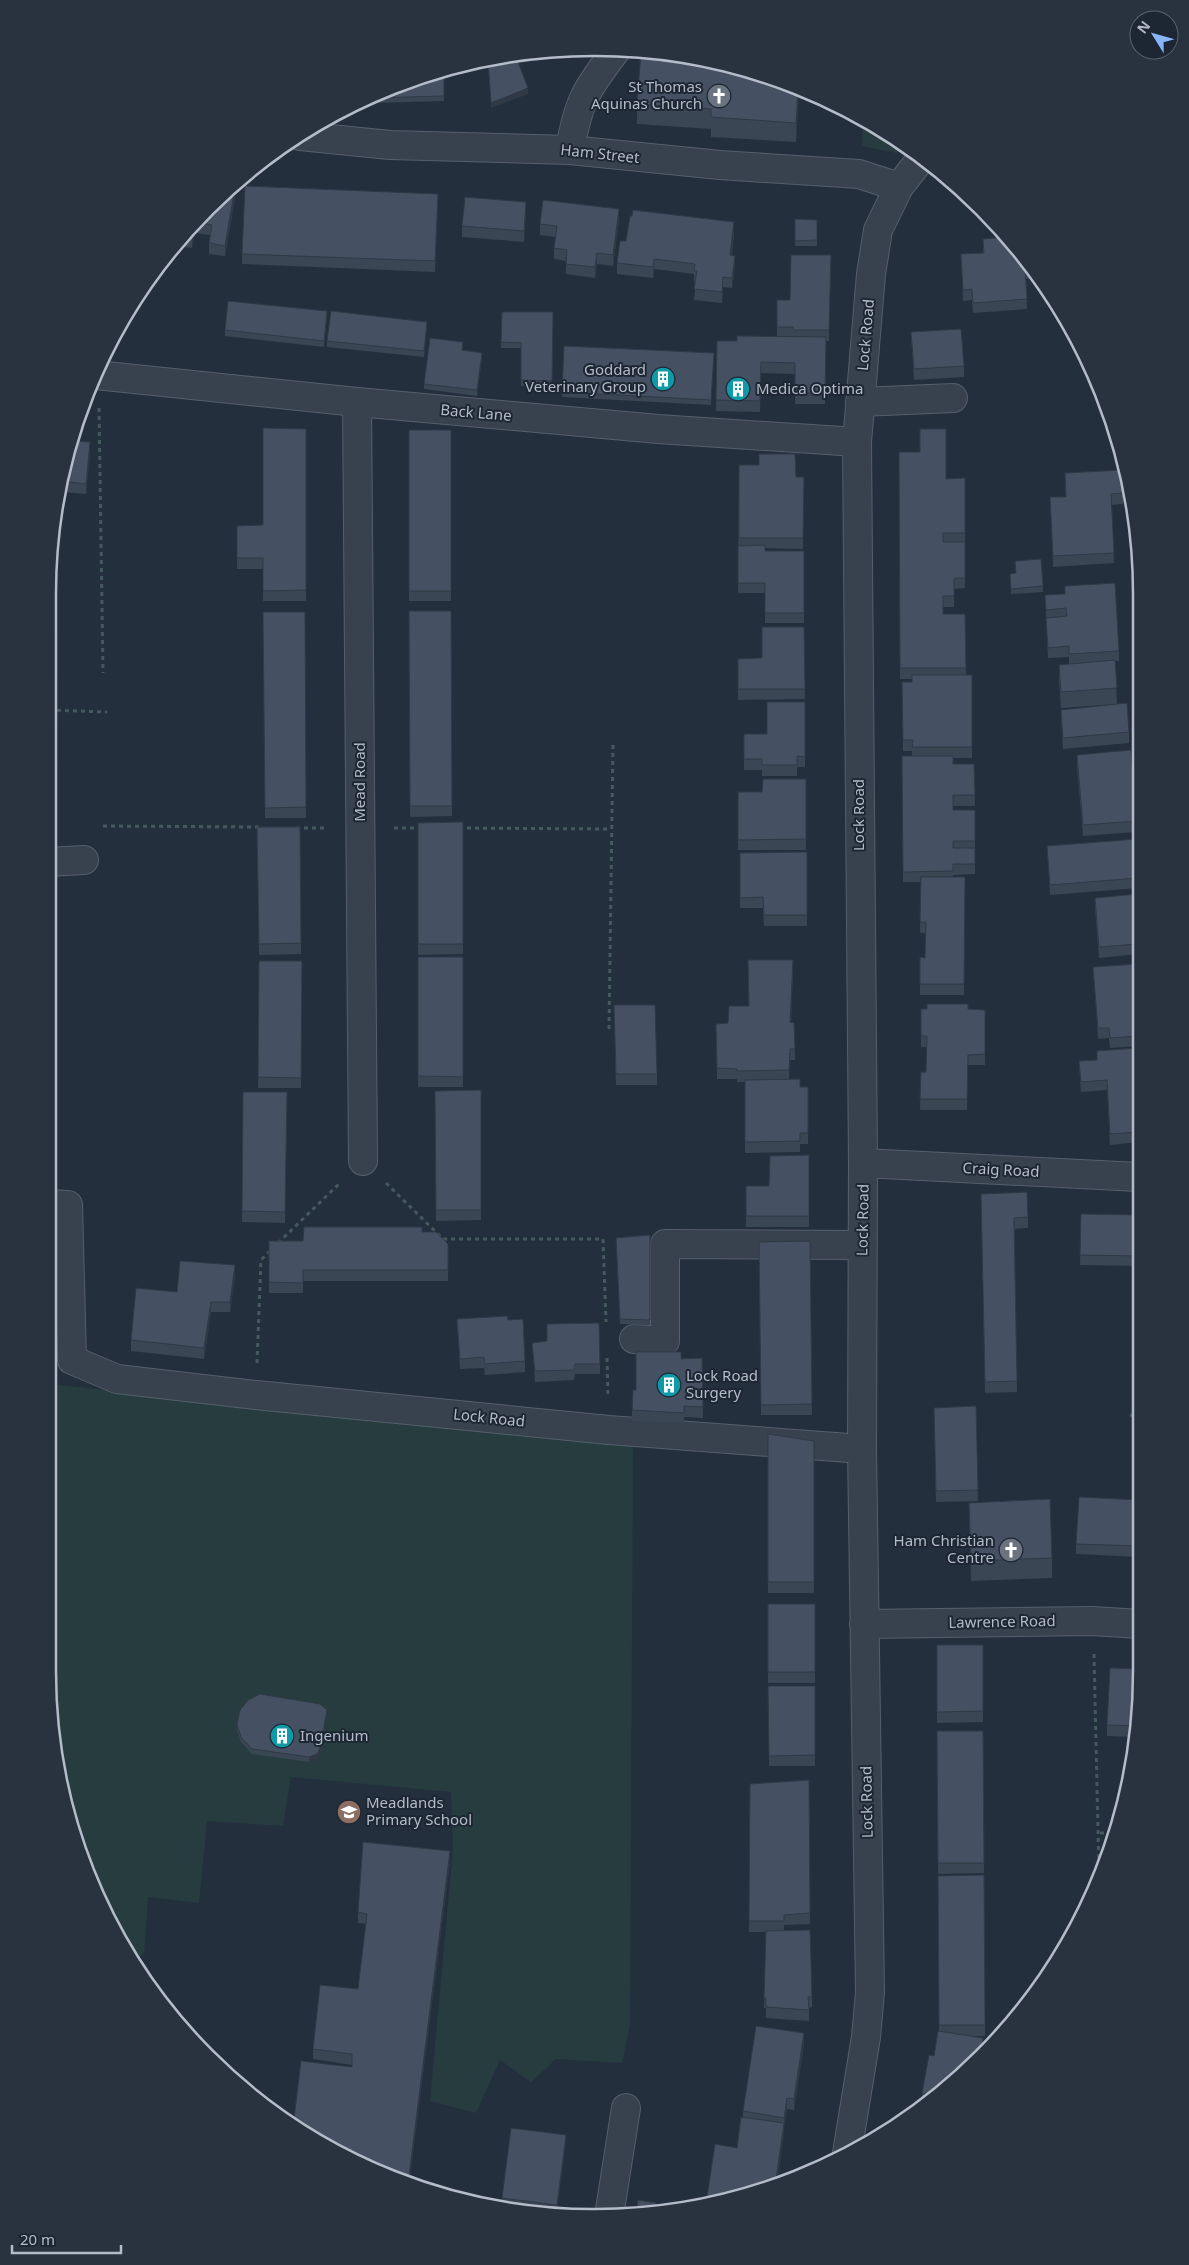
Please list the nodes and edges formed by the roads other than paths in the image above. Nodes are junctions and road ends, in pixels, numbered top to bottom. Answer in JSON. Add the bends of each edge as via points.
{"nodes":[{"id":1,"x":610,"y":56,"type":"edge"},
{"id":2,"x":311,"y":137,"type":"edge"},
{"id":3,"x":570,"y":150,"type":"junction"},
{"id":4,"x":920,"y":165,"type":"edge"},
{"id":5,"x":899,"y":187,"type":"junction"},
{"id":6,"x":103,"y":376,"type":"edge"},
{"id":7,"x":953,"y":398,"type":"dead end"},
{"id":8,"x":357,"y":402,"type":"junction"},
{"id":9,"x":860,"y":402,"type":"junction"},
{"id":10,"x":856,"y":442,"type":"junction"},
{"id":11,"x":84,"y":860,"type":"dead end"},
{"id":12,"x":56,"y":862,"type":"edge"},
{"id":13,"x":363,"y":1161,"type":"road end"},
{"id":14,"x":863,"y":1163,"type":"junction"},
{"id":15,"x":1133,"y":1177,"type":"edge"},
{"id":16,"x":56,"y":1204,"type":"edge"},
{"id":17,"x":863,"y":1245,"type":"junction"},
{"id":18,"x":634,"y":1338,"type":"dead end"},
{"id":19,"x":862,"y":1449,"type":"junction"},
{"id":20,"x":864,"y":1624,"type":"junction"},
{"id":21,"x":1133,"y":1624,"type":"edge"},
{"id":22,"x":626,"y":2108,"type":"dead end"},
{"id":23,"x":848,"y":2145,"type":"edge"},
{"id":24,"x":610,"y":2209,"type":"edge"}],
"edges":[{"from":1,"to":3,"type":"street","via":[[588,86],[575,116]]},
{"from":2,"to":3,"type":"street","name":"Ham Street","via":[[390,145]]},
{"from":3,"to":5,"type":"street","name":"Ham Street","via":[[720,166],[859,174]]},
{"from":4,"to":5,"type":"street","name":"Lock Road"},
{"from":5,"to":9,"type":"street","name":"Lock Road","via":[[876,239]]},
{"from":6,"to":8,"type":"street","name":"Back Lane"},
{"from":7,"to":9,"type":"street"},
{"from":8,"to":10,"type":"street","name":"Back Lane","via":[[648,428]]},
{"from":8,"to":13,"type":"street","name":"Mead Road"},
{"from":9,"to":10,"type":"street","name":"Lock Road"},
{"from":10,"to":14,"type":"street","name":"Lock Road"},
{"from":11,"to":12,"type":"street"},
{"from":14,"to":15,"type":"street","name":"Craig Road"},
{"from":14,"to":17,"type":"street","name":"Lock Road"},
{"from":16,"to":19,"type":"street","name":"Lock Road","via":[[68,1205],[72,1360],[116,1379],[609,1430]]},
{"from":17,"to":18,"type":"street","via":[[665,1244],[665,1341]]},
{"from":17,"to":19,"type":"street","name":"Lock Road"},
{"from":19,"to":20,"type":"street","name":"Lock Road"},
{"from":20,"to":21,"type":"street","name":"Lawrence Road","via":[[1092,1621]]},
{"from":20,"to":23,"type":"street","name":"Lock Road","via":[[870,1992]]},
{"from":22,"to":24,"type":"street"}]}
